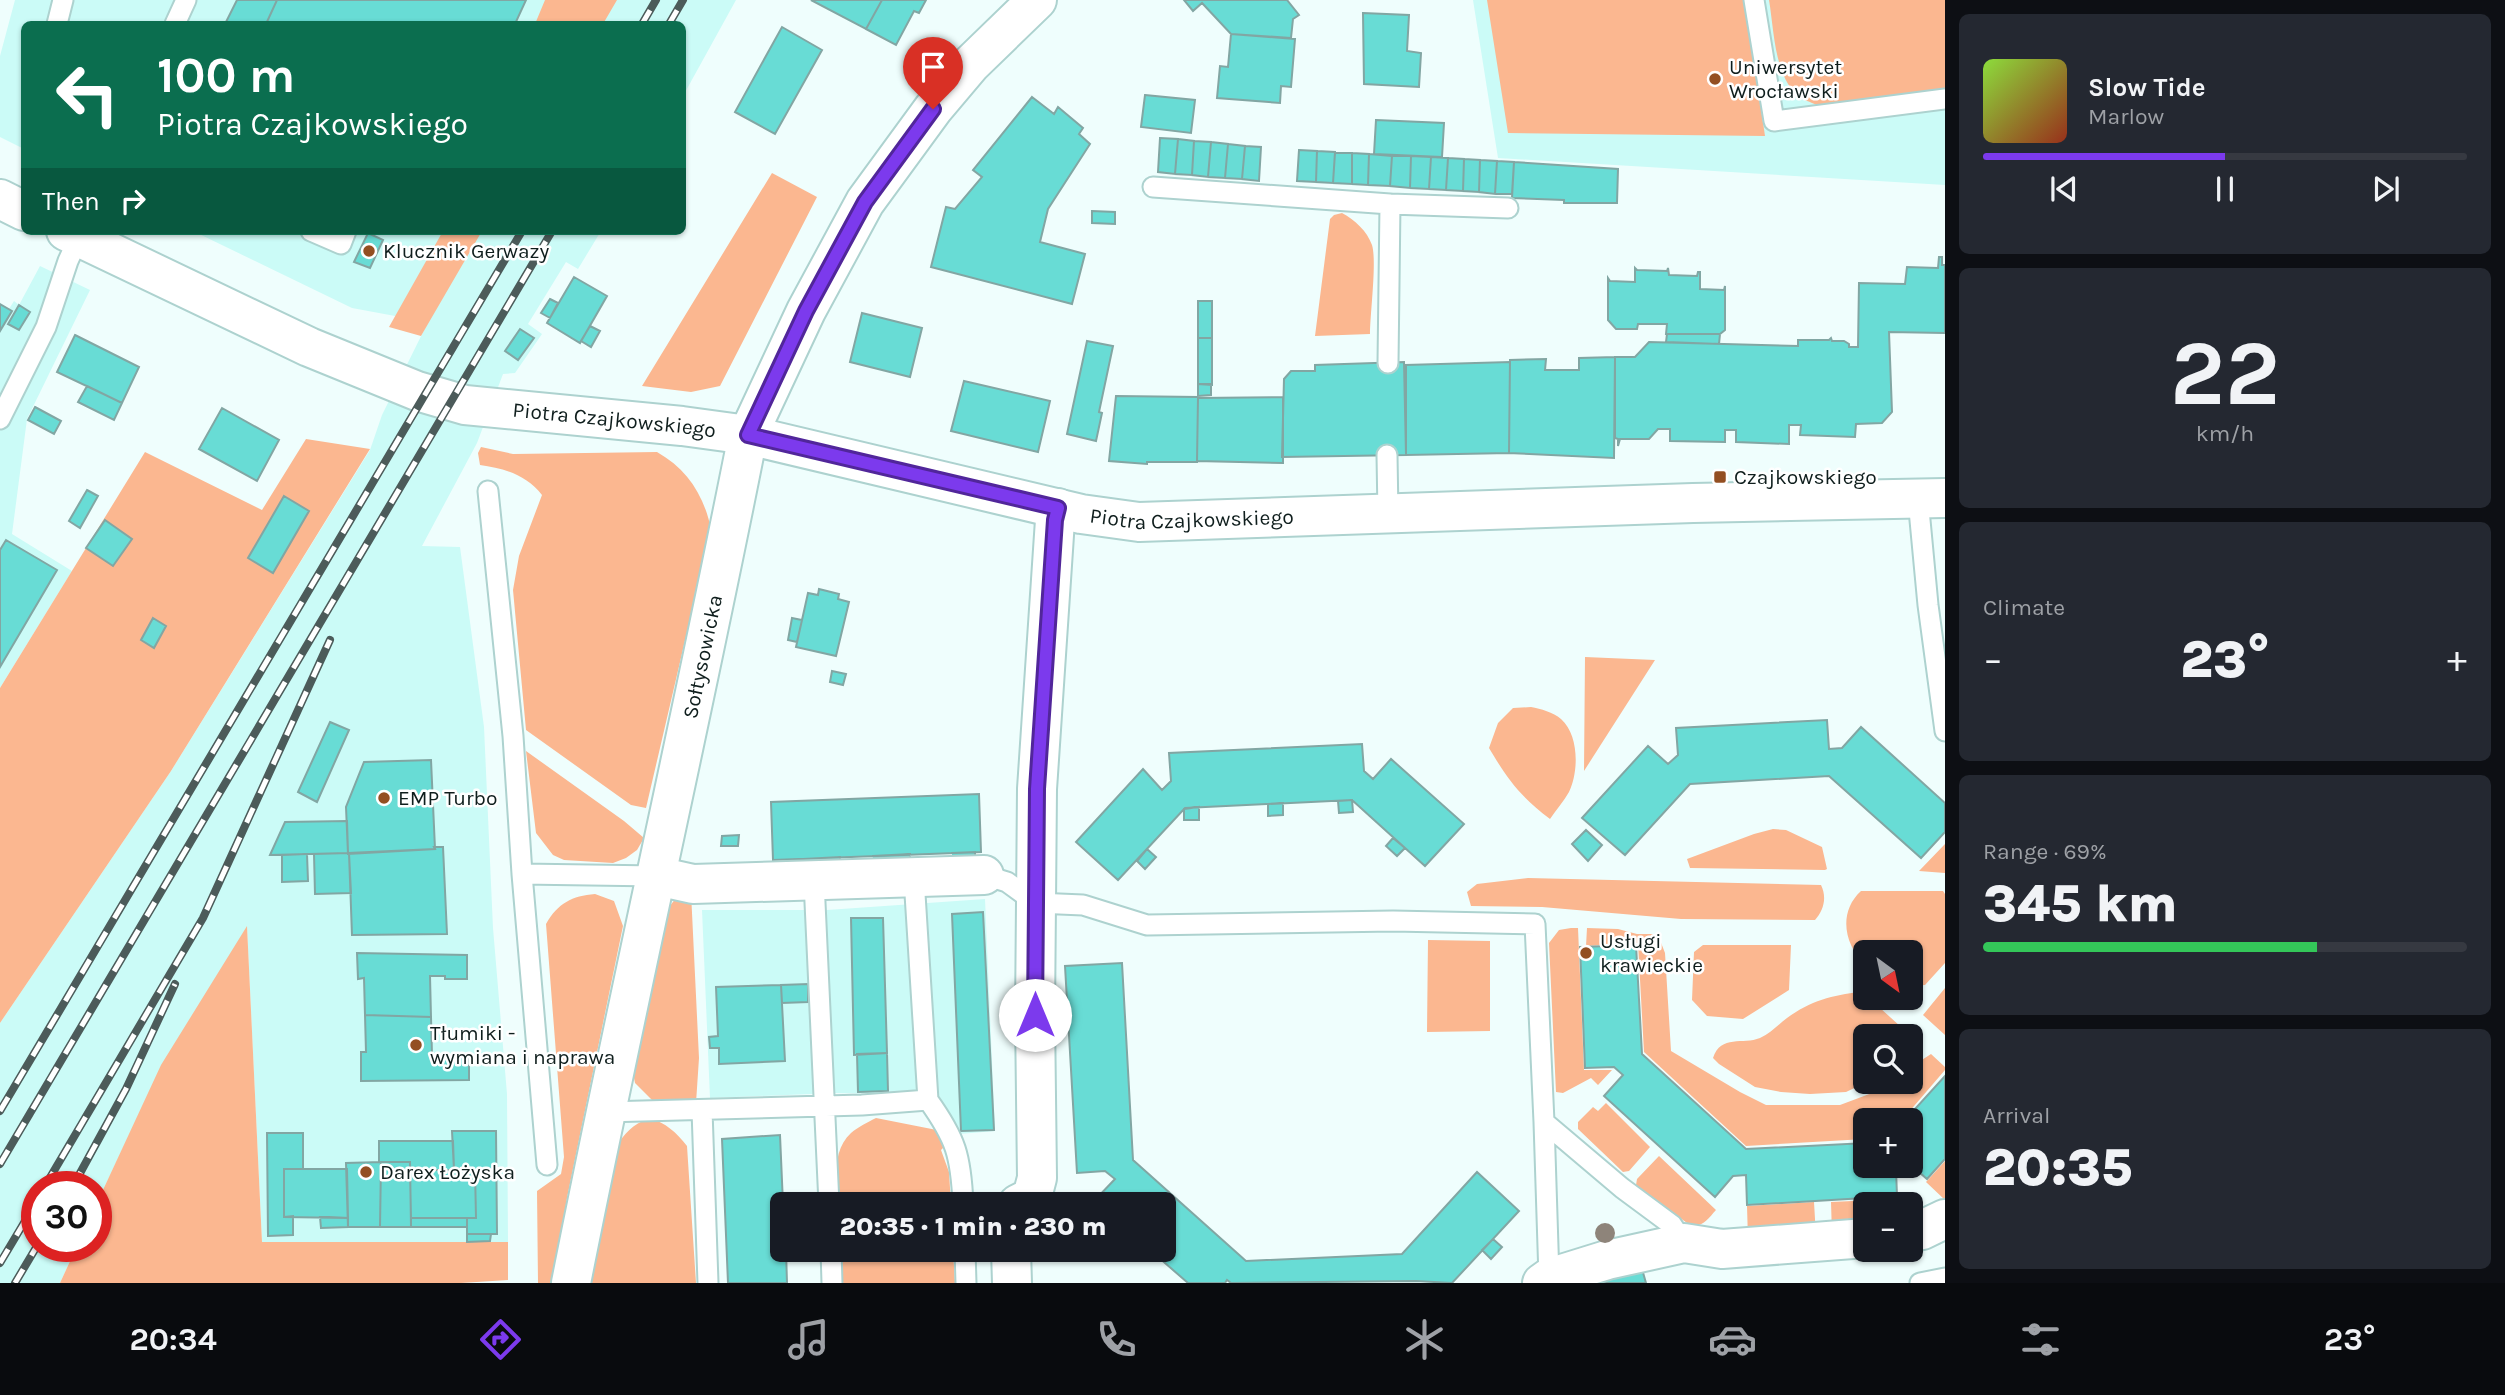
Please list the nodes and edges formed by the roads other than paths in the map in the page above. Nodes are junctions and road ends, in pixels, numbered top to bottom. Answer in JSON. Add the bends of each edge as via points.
{"nodes":[{"id":1,"x":63,"y":0,"type":"edge"},
{"id":2,"x":186,"y":0,"type":"edge"},
{"id":3,"x":1037,"y":0,"type":"edge"},
{"id":4,"x":1754,"y":0,"type":"edge"},
{"id":5,"x":58,"y":21,"type":"edge"},
{"id":6,"x":176,"y":21,"type":"edge"},
{"id":7,"x":1945,"y":99,"type":"edge"},
{"id":8,"x":1153,"y":187,"type":"dead end"},
{"id":9,"x":0,"y":199,"type":"edge"},
{"id":10,"x":1390,"y":204,"type":"junction"},
{"id":11,"x":1507,"y":208,"type":"dead end"},
{"id":12,"x":21,"y":210,"type":"edge"},
{"id":13,"x":73,"y":235,"type":"edge"},
{"id":14,"x":75,"y":235,"type":"edge"},
{"id":15,"x":320,"y":235,"type":"edge"},
{"id":16,"x":344,"y":235,"type":"edge"},
{"id":17,"x":1388,"y":363,"type":"dead end"},
{"id":18,"x":0,"y":419,"type":"edge"},
{"id":19,"x":748,"y":435,"type":"junction"},
{"id":20,"x":1387,"y":455,"type":"dead end"},
{"id":21,"x":488,"y":491,"type":"dead end"},
{"id":22,"x":1932,"y":499,"type":"edge"},
{"id":23,"x":1058,"y":508,"type":"junction"},
{"id":24,"x":1388,"y":513,"type":"junction"},
{"id":25,"x":1941,"y":656,"type":"edge"},
{"id":26,"x":1945,"y":731,"type":"edge"},
{"id":27,"x":523,"y":874,"type":"junction"},
{"id":28,"x":984,"y":875,"type":"joint"},
{"id":29,"x":657,"y":876,"type":"junction"},
{"id":30,"x":914,"y":878,"type":"junction"},
{"id":31,"x":814,"y":881,"type":"junction"},
{"id":32,"x":1036,"y":903,"type":"junction"},
{"id":33,"x":928,"y":1100,"type":"junction"},
{"id":34,"x":826,"y":1106,"type":"junction"},
{"id":35,"x":702,"y":1110,"type":"junction"},
{"id":36,"x":605,"y":1112,"type":"junction"},
{"id":37,"x":1544,"y":1122,"type":"junction"},
{"id":38,"x":547,"y":1165,"type":"dead end"},
{"id":39,"x":829,"y":1192,"type":"edge"},
{"id":40,"x":962,"y":1192,"type":"edge"},
{"id":41,"x":1033,"y":1192,"type":"edge"},
{"id":42,"x":1945,"y":1219,"type":"edge"},
{"id":43,"x":1923,"y":1230,"type":"edge"},
{"id":44,"x":1853,"y":1239,"type":"edge"},
{"id":45,"x":1684,"y":1243,"type":"junction"},
{"id":46,"x":831,"y":1262,"type":"edge"},
{"id":47,"x":965,"y":1262,"type":"edge"},
{"id":48,"x":1011,"y":1262,"type":"edge"},
{"id":49,"x":1945,"y":1278,"type":"edge"},
{"id":50,"x":1546,"y":1281,"type":"edge"},
{"id":51,"x":571,"y":1283,"type":"edge"},
{"id":52,"x":708,"y":1283,"type":"edge"},
{"id":53,"x":832,"y":1283,"type":"edge"},
{"id":54,"x":966,"y":1283,"type":"edge"},
{"id":55,"x":1012,"y":1283,"type":"edge"},
{"id":56,"x":1920,"y":1283,"type":"edge"}],
"edges":[{"from":1,"to":5,"type":"lane"},
{"from":2,"to":6,"type":"lane"},
{"from":3,"to":19,"type":"street","name":"Sołtysowicka","via":[[971,64],[865,202],[806,311]]},
{"from":4,"to":7,"type":"lane","via":[[1774,121]]},
{"from":8,"to":10,"type":"lane"},
{"from":9,"to":12,"type":"street"},
{"from":10,"to":11,"type":"lane"},
{"from":10,"to":17,"type":"lane"},
{"from":13,"to":18,"type":"lane","via":[[46,327]]},
{"from":14,"to":19,"type":"street","name":"Piotra Czajkowskiego","via":[[297,341],[425,394],[475,407]]},
{"from":15,"to":16,"type":"lane","via":[[341,244]]},
{"from":19,"to":23,"type":"street","name":"Piotra Czajkowskiego"},
{"from":19,"to":29,"type":"street","name":"Sołtysowicka"},
{"from":20,"to":24,"type":"lane"},
{"from":21,"to":27,"type":"lane"},
{"from":22,"to":24,"type":"street","name":"Piotra Czajkowskiego"},
{"from":22,"to":25,"type":"lane","via":[[1928,605]]},
{"from":23,"to":24,"type":"street","name":"Piotra Czajkowskiego","via":[[1139,522]]},
{"from":23,"to":32,"type":"street","via":[[1037,789]]},
{"from":25,"to":26,"type":"lane"},
{"from":27,"to":29,"type":"lane"},
{"from":27,"to":38,"type":"lane"},
{"from":28,"to":30,"type":"street"},
{"from":28,"to":32,"type":"lane","via":[[1007,882]]},
{"from":29,"to":31,"type":"street","via":[[693,884]]},
{"from":29,"to":36,"type":"street","name":"Sołtysowicka"},
{"from":30,"to":31,"type":"street"},
{"from":30,"to":33,"type":"lane"},
{"from":31,"to":34,"type":"lane"},
{"from":32,"to":37,"type":"lane","via":[[1083,905],[1147,925],[1535,924]]},
{"from":32,"to":41,"type":"street","via":[[1037,1178]]},
{"from":33,"to":34,"type":"lane"},
{"from":33,"to":40,"type":"lane","via":[[948,1128],[961,1166]]},
{"from":34,"to":35,"type":"lane"},
{"from":34,"to":39,"type":"lane"},
{"from":35,"to":36,"type":"lane"},
{"from":35,"to":52,"type":"lane"},
{"from":36,"to":51,"type":"street","name":"Sołtysowicka"},
{"from":37,"to":45,"type":"lane","via":[[1672,1225]]},
{"from":37,"to":50,"type":"lane"},
{"from":42,"to":43,"type":"street"},
{"from":44,"to":45,"type":"street","via":[[1722,1249]]},
{"from":45,"to":50,"type":"street","via":[[1606,1260]]},
{"from":46,"to":53,"type":"lane"},
{"from":47,"to":54,"type":"lane"},
{"from":48,"to":55,"type":"street"},
{"from":49,"to":56,"type":"lane"}]}
